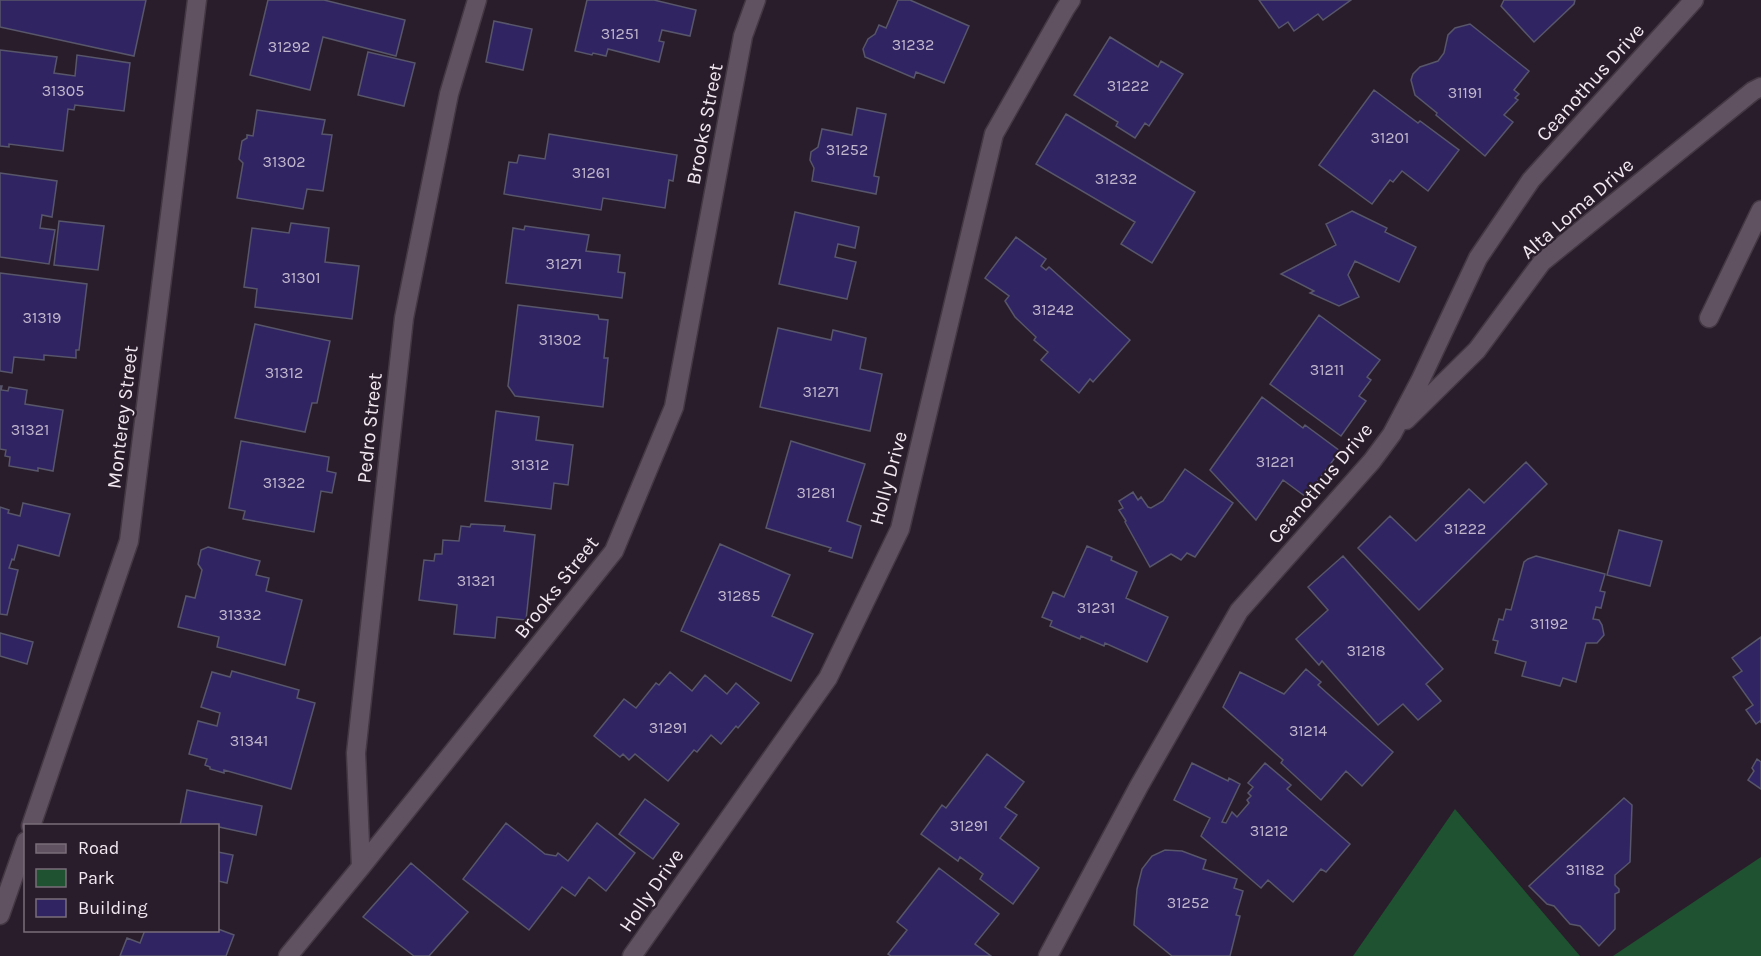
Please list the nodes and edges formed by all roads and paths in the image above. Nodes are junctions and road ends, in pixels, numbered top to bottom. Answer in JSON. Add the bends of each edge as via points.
{"nodes":[{"id":1,"x":196,"y":0,"type":"edge"},
{"id":2,"x":477,"y":0,"type":"edge"},
{"id":3,"x":756,"y":0,"type":"edge"},
{"id":4,"x":1071,"y":0,"type":"edge"},
{"id":5,"x":1694,"y":0,"type":"edge"},
{"id":6,"x":1761,"y":87,"type":"edge"},
{"id":7,"x":1761,"y":210,"type":"edge"},
{"id":8,"x":1709,"y":318,"type":"dead end"},
{"id":9,"x":1392,"y":434,"type":"junction"},
{"id":10,"x":31,"y":824,"type":"edge"},
{"id":11,"x":24,"y":847,"type":"edge"},
{"id":12,"x":362,"y":867,"type":"junction"},
{"id":13,"x":0,"y":915,"type":"edge"},
{"id":14,"x":288,"y":956,"type":"edge"},
{"id":15,"x":632,"y":956,"type":"edge"},
{"id":16,"x":1048,"y":956,"type":"edge"}],
"edges":[{"from":1,"to":10,"type":"street","name":"Monterey Street","via":[[129,541]]},
{"from":2,"to":12,"type":"street","name":"Pedro Street","via":[[449,94],[404,318],[356,753]]},
{"from":3,"to":12,"type":"street","name":"Brooks Street","via":[[743,36],[674,407],[614,552]]},
{"from":4,"to":15,"type":"street","name":"Holly Drive","via":[[994,134],[900,529],[828,678]]},
{"from":5,"to":9,"type":"street","name":"Ceanothus Drive","via":[[1531,180],[1478,258]]},
{"from":6,"to":9,"type":"street","name":"Alta Loma Drive","via":[[1542,262],[1477,350]]},
{"from":7,"to":8,"type":"street"},
{"from":9,"to":16,"type":"street","name":"Ceanothus Drive","via":[[1239,610]]},
{"from":11,"to":13,"type":"street"},
{"from":12,"to":14,"type":"street","name":"Brooks Street"}]}
